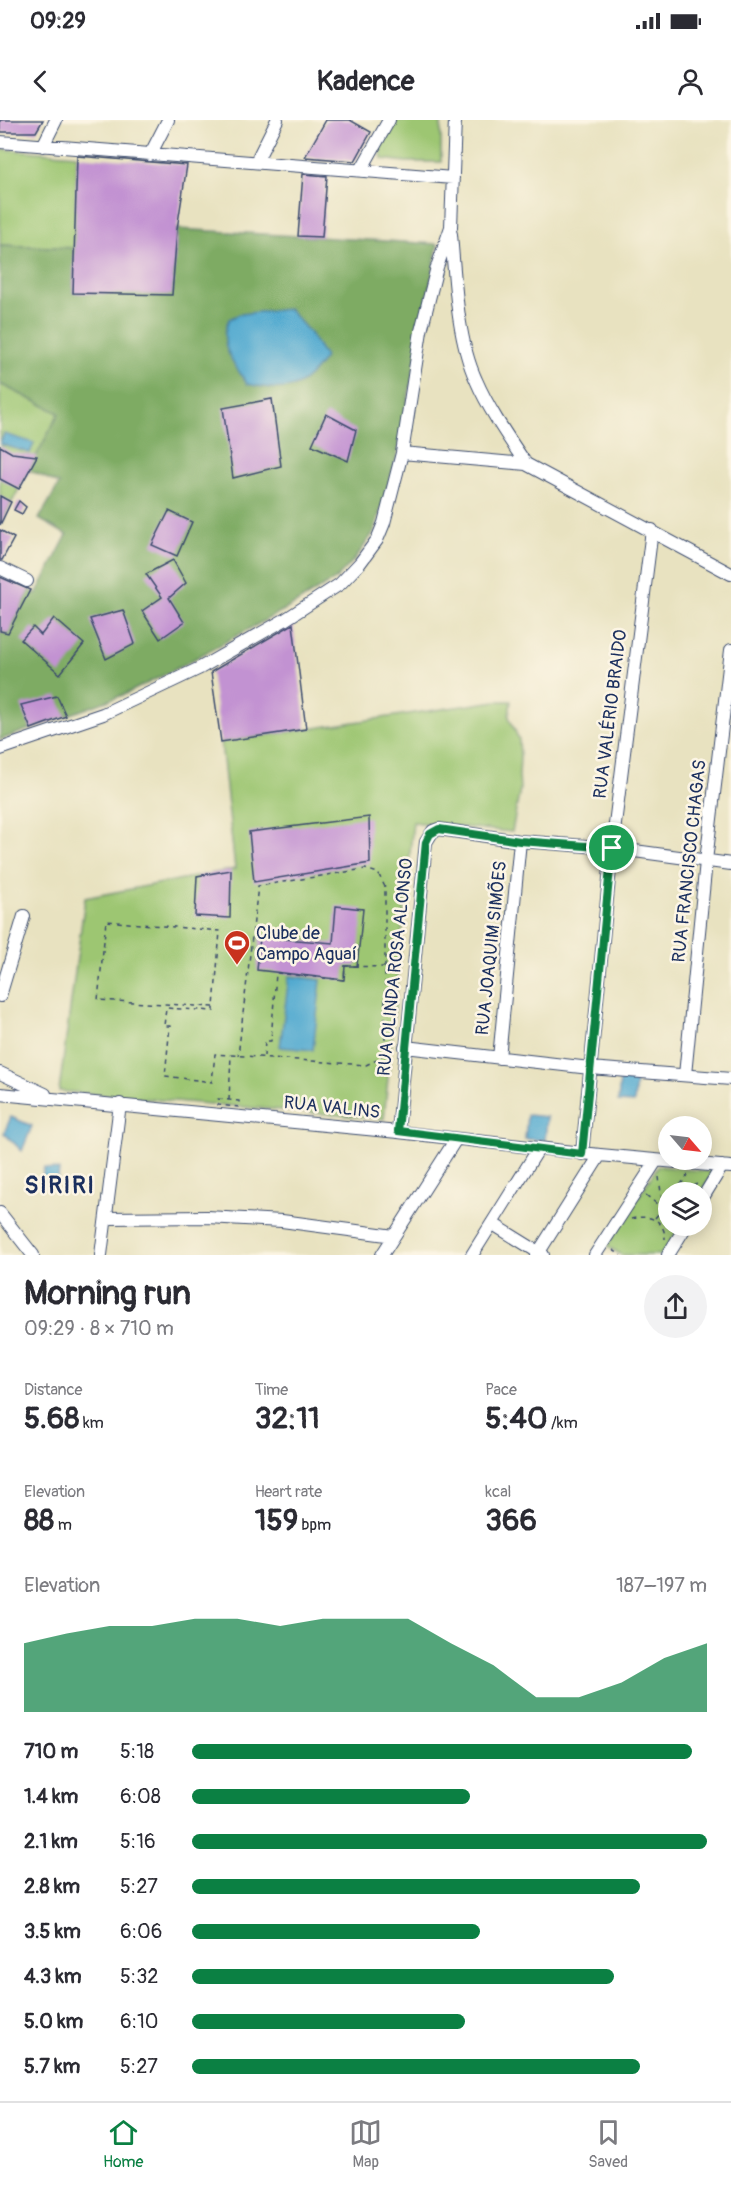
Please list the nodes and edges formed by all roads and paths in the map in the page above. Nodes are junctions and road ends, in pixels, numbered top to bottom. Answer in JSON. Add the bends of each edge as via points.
{"nodes":[{"id":1,"x":56,"y":120,"type":"edge"},
{"id":2,"x":168,"y":120,"type":"edge"},
{"id":3,"x":277,"y":120,"type":"edge"},
{"id":4,"x":389,"y":120,"type":"edge"},
{"id":5,"x":455,"y":120,"type":"edge"},
{"id":6,"x":0,"y":142,"type":"edge"},
{"id":7,"x":43,"y":146,"type":"junction"},
{"id":8,"x":150,"y":154,"type":"junction"},
{"id":9,"x":256,"y":162,"type":"junction"},
{"id":10,"x":361,"y":171,"type":"junction"},
{"id":11,"x":453,"y":178,"type":"junction"},
{"id":12,"x":451,"y":227,"type":"junction"},
{"id":13,"x":402,"y":453,"type":"junction"},
{"id":14,"x":526,"y":464,"type":"junction"},
{"id":15,"x":652,"y":530,"type":"junction"},
{"id":16,"x":0,"y":568,"type":"edge"},
{"id":17,"x":731,"y":574,"type":"edge"},
{"id":18,"x":27,"y":581,"type":"dead end"},
{"id":19,"x":731,"y":650,"type":"edge"},
{"id":20,"x":0,"y":749,"type":"edge"},
{"id":21,"x":520,"y":841,"type":"junction"},
{"id":22,"x":612,"y":848,"type":"junction"},
{"id":23,"x":706,"y":861,"type":"junction"},
{"id":24,"x":731,"y":864,"type":"edge"},
{"id":25,"x":24,"y":916,"type":"dead end"},
{"id":26,"x":385,"y":967,"type":"junction"},
{"id":27,"x":0,"y":996,"type":"edge"},
{"id":28,"x":214,"y":1007,"type":"junction"},
{"id":29,"x":405,"y":1047,"type":"junction"},
{"id":30,"x":231,"y":1055,"type":"junction"},
{"id":31,"x":238,"y":1056,"type":"junction"},
{"id":32,"x":264,"y":1057,"type":"junction"},
{"id":33,"x":499,"y":1058,"type":"junction"},
{"id":34,"x":590,"y":1068,"type":"junction"},
{"id":35,"x":0,"y":1074,"type":"edge"},
{"id":36,"x":685,"y":1075,"type":"junction"},
{"id":37,"x":731,"y":1079,"type":"edge"},
{"id":38,"x":0,"y":1094,"type":"edge"},
{"id":39,"x":54,"y":1098,"type":"junction"},
{"id":40,"x":229,"y":1100,"type":"junction"},
{"id":41,"x":120,"y":1104,"type":"junction"},
{"id":42,"x":398,"y":1131,"type":"junction"},
{"id":43,"x":456,"y":1139,"type":"junction"},
{"id":44,"x":540,"y":1148,"type":"junction"},
{"id":45,"x":582,"y":1154,"type":"junction"},
{"id":46,"x":600,"y":1155,"type":"junction"},
{"id":47,"x":656,"y":1161,"type":"junction"},
{"id":48,"x":726,"y":1167,"type":"edge"},
{"id":49,"x":692,"y":1170,"type":"dead end"},
{"id":50,"x":659,"y":1176,"type":"dead end"},
{"id":51,"x":660,"y":1182,"type":"edge"},
{"id":52,"x":683,"y":1182,"type":"edge"},
{"id":53,"x":712,"y":1186,"type":"edge"},
{"id":54,"x":651,"y":1201,"type":"dead end"},
{"id":55,"x":658,"y":1206,"type":"edge"},
{"id":56,"x":0,"y":1212,"type":"edge"},
{"id":57,"x":658,"y":1215,"type":"edge"},
{"id":58,"x":107,"y":1218,"type":"junction"},
{"id":59,"x":655,"y":1218,"type":"junction"},
{"id":60,"x":631,"y":1219,"type":"dead end"},
{"id":61,"x":493,"y":1224,"type":"junction"},
{"id":62,"x":394,"y":1236,"type":"junction"},
{"id":63,"x":678,"y":1236,"type":"edge"},
{"id":64,"x":607,"y":1246,"type":"dead end"},
{"id":65,"x":666,"y":1250,"type":"edge"},
{"id":66,"x":539,"y":1254,"type":"edge"},
{"id":67,"x":33,"y":1255,"type":"edge"},
{"id":68,"x":101,"y":1255,"type":"edge"},
{"id":69,"x":382,"y":1255,"type":"edge"},
{"id":70,"x":472,"y":1255,"type":"edge"},
{"id":71,"x":595,"y":1255,"type":"edge"},
{"id":72,"x":621,"y":1255,"type":"edge"}],
"edges":[{"from":1,"to":7,"type":"street"},
{"from":2,"to":8,"type":"street"},
{"from":3,"to":9,"type":"street"},
{"from":4,"to":10,"type":"street"},
{"from":5,"to":11,"type":"street"},
{"from":6,"to":7,"type":"street"},
{"from":7,"to":8,"type":"street"},
{"from":8,"to":9,"type":"street"},
{"from":9,"to":10,"type":"street"},
{"from":10,"to":11,"type":"street"},
{"from":11,"to":12,"type":"street"},
{"from":12,"to":13,"type":"street","via":[[422,331]]},
{"from":12,"to":14,"type":"street","via":[[456,294],[475,378]]},
{"from":13,"to":14,"type":"street"},
{"from":13,"to":20,"type":"street","via":[[377,540],[340,584],[200,668],[103,714]]},
{"from":14,"to":15,"type":"street"},
{"from":15,"to":17,"type":"street"},
{"from":15,"to":22,"type":"street","name":"RUA VALÉRIO BRAIDO"},
{"from":16,"to":18,"type":"street"},
{"from":19,"to":23,"type":"street","name":"RUA FRANCISCO CHAGAS"},
{"from":21,"to":22,"type":"street"},
{"from":21,"to":29,"type":"street","name":"RUA OLINDA ROSA ALONSO","via":[[439,829],[430,834],[426,842]]},
{"from":21,"to":33,"type":"street","name":"RUA JOAQUIM SIMÕES"},
{"from":22,"to":23,"type":"street"},
{"from":22,"to":34,"type":"street","name":"RUA VALÉRIO BRAIDO"},
{"from":23,"to":24,"type":"street"},
{"from":23,"to":36,"type":"street","name":"RUA FRANCISCO CHAGAS"},
{"from":25,"to":27,"type":"street"},
{"from":26,"to":31,"type":"path","via":[[385,887],[378,873],[365,869],[258,886]]},
{"from":26,"to":32,"type":"path","via":[[385,1051],[379,1059],[366,1065]]},
{"from":26,"to":32,"type":"path","via":[[345,966],[344,980],[276,973],[271,1041],[265,1041]]},
{"from":28,"to":28,"type":"path","via":[[220,931],[106,921],[98,1000]]},
{"from":28,"to":30,"type":"path","via":[[214,1011],[166,1008],[164,1026],[170,1026],[165,1076],[212,1082],[214,1054]]},
{"from":29,"to":33,"type":"street"},
{"from":29,"to":42,"type":"street","name":"RUA OLINDA ROSA ALONSO"},
{"from":30,"to":31,"type":"path"},
{"from":30,"to":40,"type":"path"},
{"from":31,"to":32,"type":"path"},
{"from":33,"to":34,"type":"street"},
{"from":34,"to":36,"type":"street"},
{"from":34,"to":45,"type":"street","name":"RUA VALÉRIO BRAIDO"},
{"from":35,"to":39,"type":"street"},
{"from":36,"to":37,"type":"street"},
{"from":38,"to":39,"type":"street","name":"RUA VALINS"},
{"from":39,"to":41,"type":"street","name":"RUA VALINS"},
{"from":40,"to":40,"type":"path","via":[[218,1099],[218,1105],[239,1107],[239,1101]]},
{"from":41,"to":42,"type":"street","name":"RUA VALINS"},
{"from":41,"to":58,"type":"street"},
{"from":42,"to":43,"type":"street","name":"RUA VALINS"},
{"from":43,"to":44,"type":"street","name":"RUA VALINS"},
{"from":43,"to":62,"type":"street"},
{"from":44,"to":45,"type":"street","name":"RUA VALINS"},
{"from":44,"to":61,"type":"street"},
{"from":45,"to":46,"type":"street","name":"RUA VALINS"},
{"from":46,"to":47,"type":"street","name":"RUA VALINS"},
{"from":46,"to":66,"type":"street"},
{"from":47,"to":48,"type":"street","name":"RUA VALINS"},
{"from":47,"to":71,"type":"street"},
{"from":48,"to":53,"type":"street"},
{"from":49,"to":52,"type":"path"},
{"from":50,"to":51,"type":"path"},
{"from":54,"to":55,"type":"path"},
{"from":56,"to":67,"type":"street"},
{"from":57,"to":59,"type":"path"},
{"from":58,"to":62,"type":"street","via":[[207,1216],[282,1221]]},
{"from":58,"to":68,"type":"street"},
{"from":59,"to":60,"type":"path"},
{"from":59,"to":65,"type":"path","via":[[663,1227]]},
{"from":61,"to":66,"type":"street"},
{"from":61,"to":70,"type":"street"},
{"from":62,"to":69,"type":"street"},
{"from":63,"to":65,"type":"street"},
{"from":64,"to":72,"type":"path"}]}
